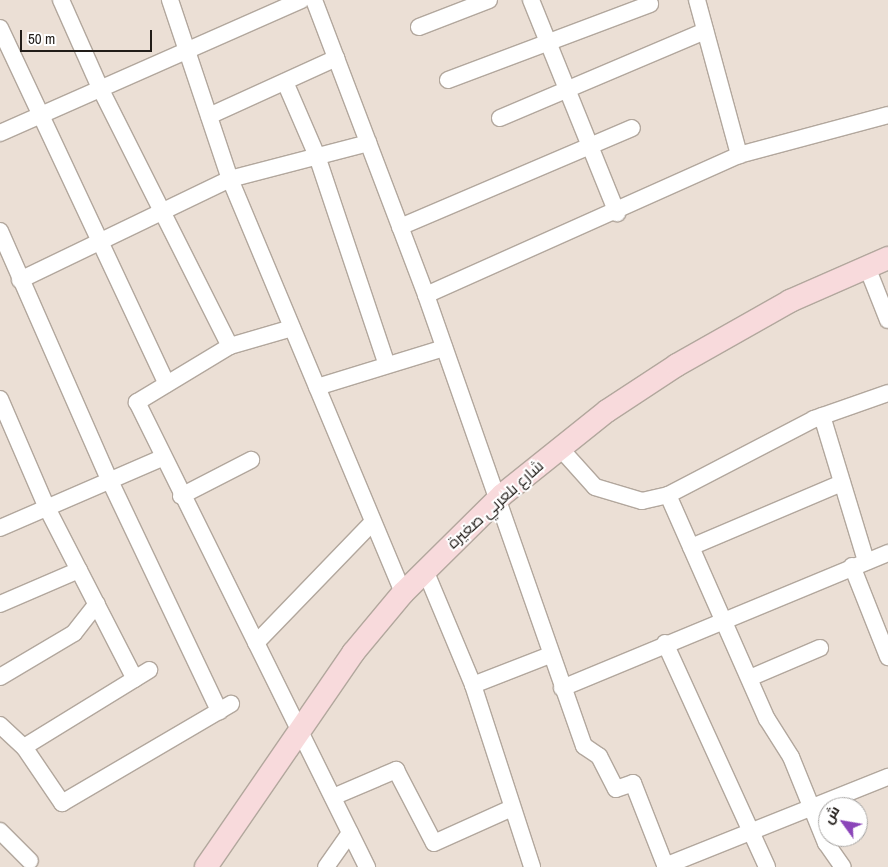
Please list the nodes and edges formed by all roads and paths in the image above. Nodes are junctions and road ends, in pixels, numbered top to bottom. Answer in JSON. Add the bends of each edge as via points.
{"nodes":[{"id":1,"x":61,"y":0,"type":"edge"},
{"id":2,"x":170,"y":0,"type":"edge"},
{"id":3,"x":301,"y":0,"type":"edge"},
{"id":4,"x":314,"y":0,"type":"edge"},
{"id":5,"x":489,"y":0,"type":"edge"},
{"id":6,"x":531,"y":0,"type":"edge"},
{"id":7,"x":697,"y":0,"type":"edge"},
{"id":8,"x":650,"y":4,"type":"dead end"},
{"id":9,"x":420,"y":27,"type":"dead end"},
{"id":10,"x":0,"y":28,"type":"edge"},
{"id":11,"x":705,"y":31,"type":"junction"},
{"id":12,"x":548,"y":41,"type":"junction"},
{"id":13,"x":186,"y":48,"type":"junction"},
{"id":14,"x":336,"y":58,"type":"junction"},
{"id":15,"x":448,"y":80,"type":"dead end"},
{"id":16,"x":285,"y":82,"type":"junction"},
{"id":17,"x":100,"y":88,"type":"junction"},
{"id":18,"x":568,"y":92,"type":"junction"},
{"id":19,"x":39,"y":115,"type":"junction"},
{"id":20,"x":888,"y":115,"type":"edge"},
{"id":21,"x":209,"y":116,"type":"junction"},
{"id":22,"x":500,"y":118,"type":"dead end"},
{"id":23,"x":632,"y":128,"type":"dead end"},
{"id":24,"x":0,"y":133,"type":"edge"},
{"id":25,"x":368,"y":143,"type":"junction"},
{"id":26,"x":591,"y":148,"type":"junction"},
{"id":27,"x":739,"y":155,"type":"junction"},
{"id":28,"x":317,"y":156,"type":"junction"},
{"id":29,"x":230,"y":179,"type":"junction"},
{"id":30,"x":161,"y":212,"type":"junction"},
{"id":31,"x":617,"y":213,"type":"junction"},
{"id":32,"x":400,"y":228,"type":"junction"},
{"id":33,"x":0,"y":231,"type":"edge"},
{"id":34,"x":102,"y":241,"type":"junction"},
{"id":35,"x":888,"y":258,"type":"edge"},
{"id":36,"x":867,"y":267,"type":"junction"},
{"id":37,"x":20,"y":280,"type":"junction"},
{"id":38,"x":426,"y":295,"type":"junction"},
{"id":39,"x":888,"y":320,"type":"edge"},
{"id":40,"x":292,"y":328,"type":"junction"},
{"id":41,"x":230,"y":346,"type":"junction"},
{"id":42,"x":444,"y":348,"type":"junction"},
{"id":43,"x":387,"y":365,"type":"junction"},
{"id":44,"x":167,"y":384,"type":"junction"},
{"id":45,"x":317,"y":387,"type":"junction"},
{"id":46,"x":888,"y":393,"type":"edge"},
{"id":47,"x":0,"y":399,"type":"edge"},
{"id":48,"x":822,"y":416,"type":"junction"},
{"id":49,"x":560,"y":448,"type":"junction"},
{"id":50,"x":162,"y":458,"type":"junction"},
{"id":51,"x":251,"y":460,"type":"dead end"},
{"id":52,"x":110,"y":481,"type":"junction"},
{"id":53,"x":842,"y":483,"type":"junction"},
{"id":54,"x":668,"y":495,"type":"junction"},
{"id":55,"x":182,"y":496,"type":"junction"},
{"id":56,"x":496,"y":500,"type":"junction"},
{"id":57,"x":47,"y":508,"type":"junction"},
{"id":58,"x":373,"y":522,"type":"junction"},
{"id":59,"x":0,"y":528,"type":"edge"},
{"id":60,"x":690,"y":547,"type":"junction"},
{"id":61,"x":888,"y":552,"type":"edge"},
{"id":62,"x":859,"y":564,"type":"junction"},
{"id":63,"x":79,"y":570,"type":"junction"},
{"id":64,"x":425,"y":570,"type":"junction"},
{"id":65,"x":403,"y":593,"type":"junction"},
{"id":66,"x":0,"y":604,"type":"edge"},
{"id":67,"x":96,"y":604,"type":"junction"},
{"id":68,"x":721,"y":619,"type":"junction"},
{"id":69,"x":256,"y":643,"type":"junction"},
{"id":70,"x":665,"y":643,"type":"junction"},
{"id":71,"x":820,"y":648,"type":"dead end"},
{"id":72,"x":550,"y":655,"type":"junction"},
{"id":73,"x":888,"y":657,"type":"edge"},
{"id":74,"x":149,"y":670,"type":"dead end"},
{"id":75,"x":0,"y":677,"type":"edge"},
{"id":76,"x":752,"y":677,"type":"junction"},
{"id":77,"x":135,"y":679,"type":"junction"},
{"id":78,"x":473,"y":685,"type":"junction"},
{"id":79,"x":562,"y":688,"type":"junction"},
{"id":80,"x":0,"y":725,"type":"edge"},
{"id":81,"x":299,"y":728,"type":"junction"},
{"id":82,"x":24,"y":747,"type":"junction"},
{"id":83,"x":888,"y":778,"type":"edge"},
{"id":84,"x":333,"y":797,"type":"junction"},
{"id":85,"x":512,"y":808,"type":"junction"},
{"id":86,"x":813,"y":808,"type":"junction"},
{"id":87,"x":0,"y":831,"type":"edge"},
{"id":88,"x":753,"y":832,"type":"junction"},
{"id":89,"x":350,"y":834,"type":"junction"},
{"id":90,"x":30,"y":861,"type":"dead end"},
{"id":91,"x":206,"y":867,"type":"edge"},
{"id":92,"x":326,"y":867,"type":"edge"},
{"id":93,"x":367,"y":867,"type":"edge"},
{"id":94,"x":532,"y":867,"type":"edge"},
{"id":95,"x":666,"y":867,"type":"edge"},
{"id":96,"x":767,"y":867,"type":"edge"},
{"id":97,"x":843,"y":867,"type":"edge"}],
"edges":[{"from":1,"to":17,"type":"street"},
{"from":2,"to":13,"type":"street"},
{"from":3,"to":13,"type":"street"},
{"from":4,"to":14,"type":"street"},
{"from":5,"to":9,"type":"street"},
{"from":6,"to":12,"type":"street"},
{"from":7,"to":11,"type":"street"},
{"from":8,"to":12,"type":"street"},
{"from":10,"to":19,"type":"street"},
{"from":11,"to":18,"type":"street"},
{"from":11,"to":27,"type":"street"},
{"from":12,"to":15,"type":"street"},
{"from":12,"to":18,"type":"street"},
{"from":13,"to":17,"type":"street"},
{"from":13,"to":21,"type":"street"},
{"from":14,"to":16,"type":"street"},
{"from":14,"to":25,"type":"street"},
{"from":16,"to":21,"type":"street"},
{"from":16,"to":28,"type":"street"},
{"from":17,"to":19,"type":"street"},
{"from":17,"to":30,"type":"street"},
{"from":18,"to":22,"type":"street"},
{"from":18,"to":26,"type":"street"},
{"from":19,"to":24,"type":"street"},
{"from":19,"to":34,"type":"street"},
{"from":20,"to":27,"type":"street"},
{"from":21,"to":29,"type":"street"},
{"from":23,"to":26,"type":"street"},
{"from":25,"to":28,"type":"street"},
{"from":25,"to":32,"type":"street"},
{"from":26,"to":31,"type":"street"},
{"from":26,"to":32,"type":"street"},
{"from":27,"to":31,"type":"street"},
{"from":28,"to":29,"type":"street"},
{"from":28,"to":43,"type":"street"},
{"from":29,"to":30,"type":"street"},
{"from":29,"to":40,"type":"street"},
{"from":30,"to":34,"type":"street"},
{"from":30,"to":41,"type":"street"},
{"from":31,"to":38,"type":"street"},
{"from":32,"to":38,"type":"street"},
{"from":33,"to":37,"type":"street"},
{"from":34,"to":37,"type":"street"},
{"from":34,"to":44,"type":"street"},
{"from":35,"to":36,"type":"main road","name":"شارع بلعربي صغيرة"},
{"from":36,"to":39,"type":"street"},
{"from":36,"to":49,"type":"main road","name":"شارع بلعربي صغيرة","via":[[732,332],[607,411]]},
{"from":37,"to":52,"type":"street"},
{"from":38,"to":42,"type":"street"},
{"from":40,"to":41,"type":"street"},
{"from":40,"to":45,"type":"street"},
{"from":41,"to":44,"type":"street"},
{"from":42,"to":43,"type":"street"},
{"from":42,"to":56,"type":"street"},
{"from":43,"to":45,"type":"street"},
{"from":44,"to":50,"type":"street","via":[[137,402]]},
{"from":45,"to":58,"type":"street"},
{"from":46,"to":48,"type":"street"},
{"from":47,"to":57,"type":"street"},
{"from":48,"to":53,"type":"street"},
{"from":48,"to":54,"type":"street","via":[[766,441]]},
{"from":49,"to":54,"type":"street","via":[[595,487],[615,496],[642,501]]},
{"from":49,"to":56,"type":"main road","name":"شارع بلعربي صغيرة"},
{"from":50,"to":52,"type":"street"},
{"from":50,"to":55,"type":"street"},
{"from":51,"to":55,"type":"street"},
{"from":52,"to":57,"type":"street"},
{"from":52,"to":82,"type":"street","via":[[225,707],[62,803]]},
{"from":53,"to":60,"type":"street"},
{"from":53,"to":62,"type":"street"},
{"from":54,"to":60,"type":"street"},
{"from":55,"to":69,"type":"street"},
{"from":56,"to":64,"type":"main road","name":"شارع بلعربي صغيرة"},
{"from":56,"to":72,"type":"street"},
{"from":57,"to":59,"type":"street"},
{"from":57,"to":63,"type":"street"},
{"from":58,"to":65,"type":"street"},
{"from":58,"to":69,"type":"street"},
{"from":60,"to":68,"type":"street"},
{"from":61,"to":62,"type":"street"},
{"from":62,"to":68,"type":"street"},
{"from":62,"to":73,"type":"street"},
{"from":63,"to":66,"type":"street"},
{"from":63,"to":67,"type":"street"},
{"from":64,"to":65,"type":"main road","name":"شارع بلعربي صغيرة"},
{"from":64,"to":78,"type":"street"},
{"from":65,"to":81,"type":"main road","name":"شارع بلعربي صغيرة"},
{"from":67,"to":75,"type":"street","via":[[74,633]]},
{"from":67,"to":77,"type":"street"},
{"from":68,"to":70,"type":"street"},
{"from":68,"to":76,"type":"street"},
{"from":69,"to":81,"type":"street"},
{"from":70,"to":79,"type":"street"},
{"from":70,"to":88,"type":"street"},
{"from":71,"to":76,"type":"street"},
{"from":72,"to":78,"type":"street"},
{"from":72,"to":79,"type":"street"},
{"from":74,"to":77,"type":"street"},
{"from":76,"to":86,"type":"street","via":[[767,719]]},
{"from":77,"to":82,"type":"street"},
{"from":78,"to":85,"type":"street"},
{"from":79,"to":95,"type":"street","via":[[584,746],[599,756],[616,790],[633,783]]},
{"from":80,"to":82,"type":"street"},
{"from":81,"to":84,"type":"street"},
{"from":81,"to":91,"type":"main road","name":"شارع بلعربي صغيرة"},
{"from":83,"to":86,"type":"street"},
{"from":84,"to":85,"type":"street","via":[[396,770],[434,844]]},
{"from":84,"to":89,"type":"street"},
{"from":85,"to":94,"type":"street"},
{"from":86,"to":88,"type":"street"},
{"from":86,"to":97,"type":"street","via":[[826,843]]},
{"from":87,"to":90,"type":"street"},
{"from":88,"to":95,"type":"street"},
{"from":88,"to":96,"type":"street"},
{"from":89,"to":92,"type":"street"},
{"from":89,"to":93,"type":"street"}]}
